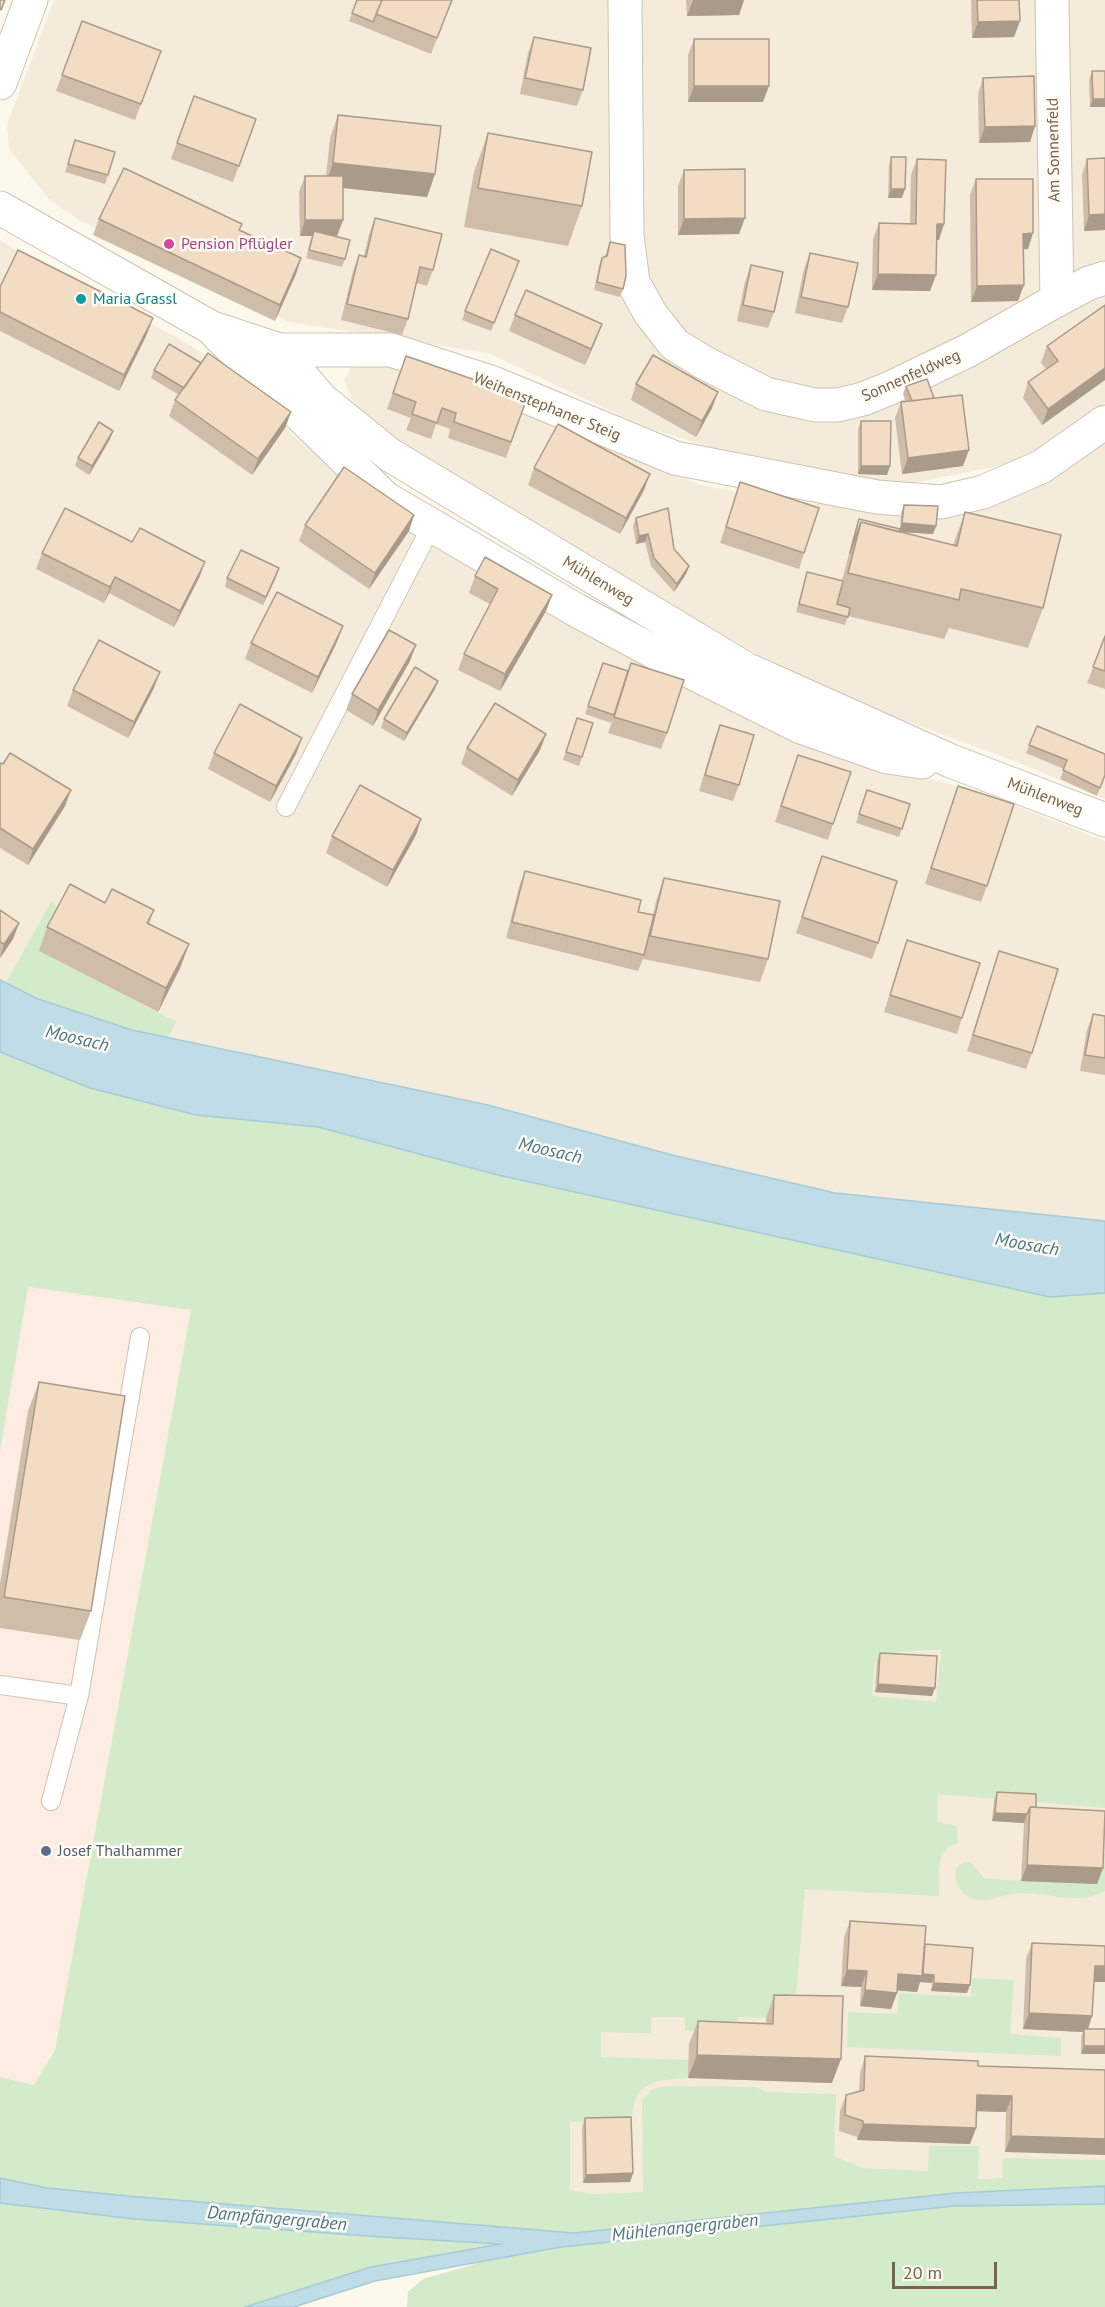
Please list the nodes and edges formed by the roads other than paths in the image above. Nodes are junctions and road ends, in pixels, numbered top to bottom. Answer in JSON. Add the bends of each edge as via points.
{"nodes":[{"id":1,"x":32,"y":0,"type":"edge"},
{"id":2,"x":625,"y":0,"type":"edge"},
{"id":3,"x":1052,"y":0,"type":"edge"},
{"id":4,"x":0,"y":83,"type":"edge"},
{"id":5,"x":0,"y":208,"type":"edge"},
{"id":6,"x":1105,"y":278,"type":"edge"},
{"id":7,"x":1057,"y":300,"type":"junction"},
{"id":8,"x":212,"y":328,"type":"junction"},
{"id":9,"x":279,"y":350,"type":"junction"},
{"id":10,"x":1105,"y":422,"type":"edge"},
{"id":11,"x":432,"y":525,"type":"junction"},
{"id":12,"x":951,"y":761,"type":"junction"},
{"id":13,"x":286,"y":807,"type":"dead end"},
{"id":14,"x":1105,"y":820,"type":"edge"},
{"id":15,"x":140,"y":1337,"type":"dead end"},
{"id":16,"x":0,"y":1685,"type":"edge"},
{"id":17,"x":79,"y":1696,"type":"junction"},
{"id":18,"x":51,"y":1801,"type":"dead end"}],
"edges":[{"from":1,"to":4,"type":"street"},
{"from":2,"to":7,"type":"street","name":"Sonnenfeldweg","via":[[627,236],[633,282],[674,344],[766,394],[815,405],[838,405],[864,399],[968,351]]},
{"from":3,"to":7,"type":"street","name":"Am Sonnenfeld"},
{"from":5,"to":8,"type":"street","name":"Weihenstephaner Steig"},
{"from":6,"to":7,"type":"street","name":"Sonnenfeldweg"},
{"from":8,"to":9,"type":"street","name":"Weihenstephaner Steig"},
{"from":8,"to":11,"type":"street","name":"Mühlenweg","via":[[385,498]]},
{"from":9,"to":10,"type":"street","name":"Weihenstephaner Steig","via":[[391,350],[493,383],[675,458],[877,497],[941,502],[984,492],[1041,467]]},
{"from":9,"to":12,"type":"street","name":"Mühlenweg","via":[[321,399],[409,467],[746,669]]},
{"from":11,"to":12,"type":"street","name":"Mühlenweg","via":[[576,610],[801,727],[887,757]]},
{"from":11,"to":13,"type":"lane"},
{"from":12,"to":14,"type":"street","name":"Mühlenweg"},
{"from":15,"to":17,"type":"lane"},
{"from":16,"to":17,"type":"lane"},
{"from":17,"to":18,"type":"lane"}]}
